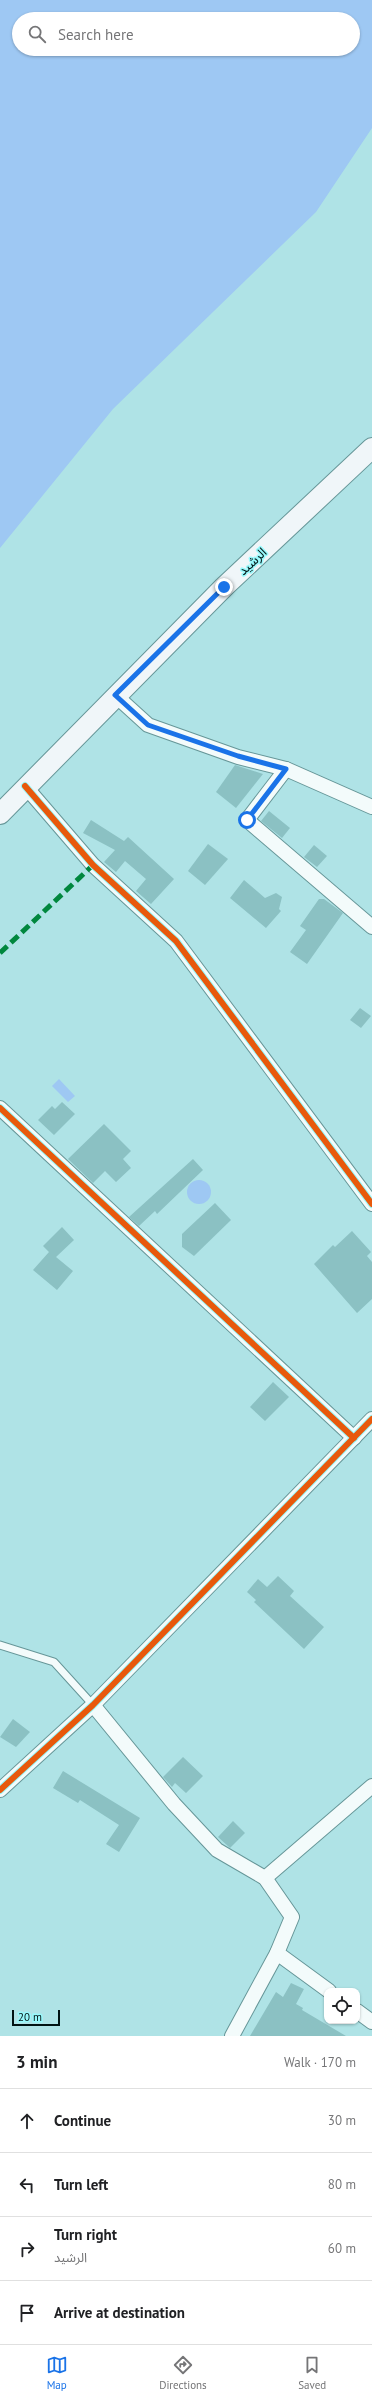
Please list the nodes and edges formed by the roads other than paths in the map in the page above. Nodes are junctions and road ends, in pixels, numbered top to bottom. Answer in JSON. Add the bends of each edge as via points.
{"nodes":[{"id":1,"x":372,"y":448,"type":"edge"},
{"id":2,"x":115,"y":695,"type":"junction"},
{"id":3,"x":286,"y":769,"type":"junction"},
{"id":4,"x":25,"y":786,"type":"junction"},
{"id":5,"x":372,"y":807,"type":"edge"},
{"id":6,"x":0,"y":814,"type":"edge"},
{"id":7,"x":372,"y":927,"type":"edge"},
{"id":8,"x":0,"y":1108,"type":"edge"},
{"id":9,"x":372,"y":1204,"type":"edge"},
{"id":10,"x":372,"y":1419,"type":"edge"},
{"id":11,"x":354,"y":1438,"type":"junction"},
{"id":12,"x":0,"y":1645,"type":"edge"},
{"id":13,"x":93,"y":1704,"type":"junction"},
{"id":14,"x":372,"y":1786,"type":"edge"},
{"id":15,"x":0,"y":1790,"type":"edge"},
{"id":16,"x":265,"y":1878,"type":"junction"},
{"id":17,"x":277,"y":1954,"type":"junction"},
{"id":18,"x":325,"y":1988,"type":"edge"},
{"id":19,"x":360,"y":2013,"type":"edge"},
{"id":20,"x":372,"y":2022,"type":"edge"},
{"id":21,"x":232,"y":2036,"type":"edge"}],
"edges":[{"from":1,"to":2,"type":"main road","name":"الرشيد","via":[[224,587]]},
{"from":2,"to":3,"type":"street","via":[[148,725],[238,756]]},
{"from":2,"to":4,"type":"main road","name":"الرشيد"},
{"from":3,"to":5,"type":"street"},
{"from":3,"to":7,"type":"street","via":[[247,820]]},
{"from":4,"to":6,"type":"main road","name":"الرشيد"},
{"from":4,"to":9,"type":"street","via":[[93,865],[176,941]]},
{"from":8,"to":11,"type":"street"},
{"from":10,"to":11,"type":"street"},
{"from":11,"to":13,"type":"street"},
{"from":12,"to":13,"type":"lane","via":[[54,1662]]},
{"from":13,"to":15,"type":"street"},
{"from":13,"to":16,"type":"street","via":[[174,1804],[217,1850]]},
{"from":14,"to":16,"type":"street"},
{"from":16,"to":17,"type":"street","via":[[292,1917]]},
{"from":17,"to":18,"type":"street"},
{"from":17,"to":21,"type":"street"},
{"from":19,"to":20,"type":"street"}]}
